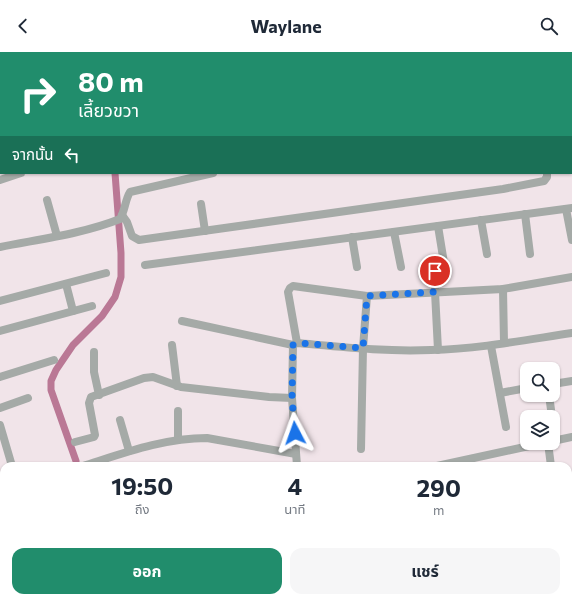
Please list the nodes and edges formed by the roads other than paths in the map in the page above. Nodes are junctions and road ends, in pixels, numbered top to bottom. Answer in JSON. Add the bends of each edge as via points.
{"nodes":[{"id":1,"x":18,"y":174,"type":"edge"},
{"id":2,"x":209,"y":174,"type":"edge"},
{"id":3,"x":547,"y":174,"type":"edge"},
{"id":4,"x":0,"y":180,"type":"edge"},
{"id":5,"x":47,"y":200,"type":"dead end"},
{"id":6,"x":201,"y":204,"type":"dead end"},
{"id":7,"x":569,"y":208,"type":"edge"},
{"id":8,"x":524,"y":214,"type":"junction"},
{"id":9,"x":119,"y":219,"type":"junction"},
{"id":10,"x":481,"y":220,"type":"junction"},
{"id":11,"x":438,"y":226,"type":"junction"},
{"id":12,"x":205,"y":231,"type":"junction"},
{"id":13,"x":394,"y":232,"type":"junction"},
{"id":14,"x":57,"y":236,"type":"junction"},
{"id":15,"x":352,"y":238,"type":"junction"},
{"id":16,"x":572,"y":240,"type":"edge"},
{"id":17,"x":0,"y":247,"type":"edge"},
{"id":18,"x":487,"y":254,"type":"dead end"},
{"id":19,"x":530,"y":254,"type":"dead end"},
{"id":20,"x":444,"y":263,"type":"dead end"},
{"id":21,"x":145,"y":265,"type":"dead end"},
{"id":22,"x":357,"y":267,"type":"dead end"},
{"id":23,"x":400,"y":267,"type":"dead end"},
{"id":24,"x":435,"y":271,"type":"dead end"},
{"id":25,"x":106,"y":273,"type":"dead end"},
{"id":26,"x":572,"y":277,"type":"edge"},
{"id":27,"x":66,"y":284,"type":"junction"},
{"id":28,"x":503,"y":289,"type":"junction"},
{"id":29,"x":435,"y":292,"type":"junction"},
{"id":30,"x":367,"y":296,"type":"junction"},
{"id":31,"x":0,"y":301,"type":"edge"},
{"id":32,"x":92,"y":306,"type":"dead end"},
{"id":33,"x":73,"y":311,"type":"junction"},
{"id":34,"x":182,"y":321,"type":"dead end"},
{"id":35,"x":0,"y":331,"type":"edge"},
{"id":36,"x":572,"y":333,"type":"edge"},
{"id":37,"x":295,"y":344,"type":"junction"},
{"id":38,"x":504,"y":344,"type":"junction"},
{"id":39,"x":172,"y":345,"type":"dead end"},
{"id":40,"x":491,"y":346,"type":"junction"},
{"id":41,"x":363,"y":348,"type":"junction"},
{"id":42,"x":438,"y":350,"type":"junction"},
{"id":43,"x":94,"y":352,"type":"dead end"},
{"id":44,"x":54,"y":360,"type":"dead end"},
{"id":45,"x":0,"y":377,"type":"edge"},
{"id":46,"x":572,"y":381,"type":"edge"},
{"id":47,"x":560,"y":383,"type":"edge"},
{"id":48,"x":177,"y":386,"type":"junction"},
{"id":49,"x":520,"y":389,"type":"edge"},
{"id":50,"x":500,"y":392,"type":"junction"},
{"id":51,"x":99,"y":395,"type":"junction"},
{"id":52,"x":28,"y":398,"type":"dead end"},
{"id":53,"x":292,"y":398,"type":"junction"},
{"id":54,"x":0,"y":408,"type":"edge"},
{"id":55,"x":178,"y":411,"type":"dead end"},
{"id":56,"x":120,"y":420,"type":"dead end"},
{"id":57,"x":0,"y":425,"type":"edge"},
{"id":58,"x":506,"y":427,"type":"dead end"},
{"id":59,"x":572,"y":437,"type":"edge"},
{"id":60,"x":178,"y":440,"type":"junction"},
{"id":61,"x":560,"y":440,"type":"edge"},
{"id":62,"x":75,"y":442,"type":"dead end"},
{"id":63,"x":361,"y":448,"type":"dead end"},
{"id":64,"x":520,"y":448,"type":"edge"},
{"id":65,"x":549,"y":450,"type":"edge"},
{"id":66,"x":129,"y":451,"type":"junction"},
{"id":67,"x":296,"y":454,"type":"junction"},
{"id":68,"x":11,"y":462,"type":"edge"},
{"id":69,"x":95,"y":462,"type":"edge"},
{"id":70,"x":297,"y":462,"type":"edge"},
{"id":71,"x":455,"y":462,"type":"edge"},
{"id":72,"x":550,"y":462,"type":"edge"}],
"edges":[{"from":1,"to":4,"type":"street"},
{"from":2,"to":9,"type":"street","via":[[130,192]]},
{"from":3,"to":12,"type":"street","via":[[544,181],[502,189]]},
{"from":5,"to":14,"type":"street"},
{"from":6,"to":12,"type":"street"},
{"from":7,"to":8,"type":"street"},
{"from":7,"to":16,"type":"street"},
{"from":8,"to":10,"type":"street"},
{"from":8,"to":19,"type":"street"},
{"from":9,"to":12,"type":"street","via":[[127,222],[132,236],[138,240]]},
{"from":9,"to":14,"type":"street","via":[[88,230]]},
{"from":10,"to":11,"type":"street"},
{"from":10,"to":18,"type":"street"},
{"from":11,"to":13,"type":"street"},
{"from":11,"to":20,"type":"street"},
{"from":13,"to":15,"type":"street"},
{"from":13,"to":23,"type":"street"},
{"from":14,"to":17,"type":"street"},
{"from":15,"to":21,"type":"street"},
{"from":15,"to":22,"type":"street"},
{"from":24,"to":29,"type":"street"},
{"from":25,"to":27,"type":"street"},
{"from":26,"to":28,"type":"street"},
{"from":27,"to":31,"type":"street"},
{"from":27,"to":33,"type":"street"},
{"from":28,"to":29,"type":"street"},
{"from":28,"to":38,"type":"street"},
{"from":29,"to":30,"type":"street"},
{"from":29,"to":42,"type":"street"},
{"from":30,"to":37,"type":"street","via":[[290,288],[288,292]]},
{"from":30,"to":41,"type":"street"},
{"from":32,"to":33,"type":"street"},
{"from":33,"to":35,"type":"street"},
{"from":34,"to":37,"type":"street"},
{"from":36,"to":38,"type":"street"},
{"from":37,"to":41,"type":"street"},
{"from":37,"to":53,"type":"street"},
{"from":38,"to":40,"type":"street"},
{"from":39,"to":48,"type":"street"},
{"from":40,"to":42,"type":"street"},
{"from":40,"to":50,"type":"street"},
{"from":41,"to":42,"type":"street","via":[[400,351]]},
{"from":41,"to":63,"type":"street"},
{"from":43,"to":51,"type":"street","via":[[94,372]]},
{"from":44,"to":45,"type":"street"},
{"from":46,"to":47,"type":"street"},
{"from":48,"to":51,"type":"street","via":[[153,377],[144,378]]},
{"from":48,"to":53,"type":"street"},
{"from":49,"to":50,"type":"street"},
{"from":50,"to":58,"type":"street"},
{"from":51,"to":62,"type":"street","via":[[89,400],[94,437]]},
{"from":52,"to":54,"type":"street"},
{"from":53,"to":67,"type":"street"},
{"from":55,"to":60,"type":"street"},
{"from":56,"to":66,"type":"street"},
{"from":57,"to":68,"type":"street"},
{"from":59,"to":61,"type":"street"},
{"from":60,"to":66,"type":"street"},
{"from":60,"to":67,"type":"street","via":[[207,438]]},
{"from":64,"to":71,"type":"street"},
{"from":65,"to":72,"type":"street"},
{"from":66,"to":69,"type":"street"},
{"from":67,"to":70,"type":"street"}]}
